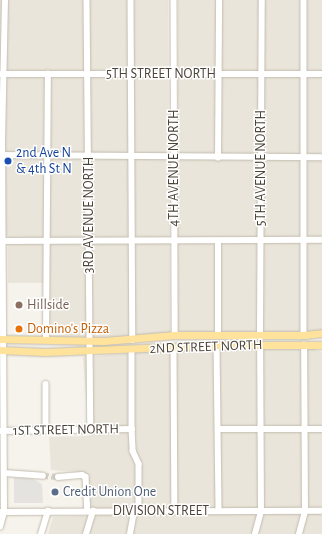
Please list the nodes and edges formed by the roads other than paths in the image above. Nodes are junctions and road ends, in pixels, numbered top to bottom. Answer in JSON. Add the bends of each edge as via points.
{"nodes":[{"id":1,"x":5,"y":0,"type":"edge"},
{"id":2,"x":87,"y":0,"type":"edge"},
{"id":3,"x":131,"y":0,"type":"edge"},
{"id":4,"x":174,"y":0,"type":"edge"},
{"id":5,"x":219,"y":0,"type":"edge"},
{"id":6,"x":262,"y":0,"type":"edge"},
{"id":7,"x":304,"y":0,"type":"edge"},
{"id":8,"x":88,"y":73,"type":"junction"},
{"id":9,"x":1,"y":74,"type":"edge"},
{"id":10,"x":48,"y":74,"type":"junction"},
{"id":11,"x":131,"y":74,"type":"junction"},
{"id":12,"x":174,"y":74,"type":"junction"},
{"id":13,"x":218,"y":74,"type":"junction"},
{"id":14,"x":262,"y":74,"type":"junction"},
{"id":15,"x":304,"y":74,"type":"junction"},
{"id":16,"x":322,"y":74,"type":"edge"},
{"id":17,"x":1,"y":155,"type":"edge"},
{"id":18,"x":46,"y":156,"type":"junction"},
{"id":19,"x":89,"y":156,"type":"junction"},
{"id":20,"x":132,"y":157,"type":"junction"},
{"id":21,"x":305,"y":157,"type":"junction"},
{"id":22,"x":322,"y":157,"type":"edge"},
{"id":23,"x":175,"y":158,"type":"junction"},
{"id":24,"x":218,"y":158,"type":"junction"},
{"id":25,"x":262,"y":158,"type":"junction"},
{"id":26,"x":173,"y":239,"type":"junction"},
{"id":27,"x":46,"y":240,"type":"junction"},
{"id":28,"x":88,"y":240,"type":"junction"},
{"id":29,"x":132,"y":240,"type":"junction"},
{"id":30,"x":304,"y":240,"type":"junction"},
{"id":31,"x":322,"y":240,"type":"edge"},
{"id":32,"x":1,"y":241,"type":"edge"},
{"id":33,"x":218,"y":241,"type":"junction"},
{"id":34,"x":261,"y":242,"type":"junction"},
{"id":35,"x":1,"y":281,"type":"edge"},
{"id":36,"x":322,"y":333,"type":"edge"},
{"id":37,"x":175,"y":335,"type":"junction"},
{"id":38,"x":260,"y":335,"type":"junction"},
{"id":39,"x":304,"y":335,"type":"junction"},
{"id":40,"x":218,"y":336,"type":"junction"},
{"id":41,"x":2,"y":339,"type":"edge"},
{"id":42,"x":46,"y":340,"type":"junction"},
{"id":43,"x":133,"y":340,"type":"junction"},
{"id":44,"x":90,"y":341,"type":"junction"},
{"id":45,"x":217,"y":345,"type":"junction"},
{"id":46,"x":304,"y":345,"type":"junction"},
{"id":47,"x":322,"y":345,"type":"edge"},
{"id":48,"x":174,"y":346,"type":"junction"},
{"id":49,"x":260,"y":346,"type":"junction"},
{"id":50,"x":2,"y":350,"type":"edge"},
{"id":51,"x":132,"y":350,"type":"junction"},
{"id":52,"x":90,"y":351,"type":"junction"},
{"id":53,"x":46,"y":384,"type":"dead end"},
{"id":54,"x":260,"y":428,"type":"junction"},
{"id":55,"x":91,"y":429,"type":"junction"},
{"id":56,"x":132,"y":429,"type":"junction"},
{"id":57,"x":218,"y":429,"type":"junction"},
{"id":58,"x":304,"y":429,"type":"junction"},
{"id":59,"x":322,"y":429,"type":"edge"},
{"id":60,"x":46,"y":430,"type":"junction"},
{"id":61,"x":2,"y":431,"type":"edge"},
{"id":62,"x":4,"y":473,"type":"junction"},
{"id":63,"x":43,"y":476,"type":"tunnel mouth"},
{"id":64,"x":58,"y":477,"type":"tunnel mouth"},
{"id":65,"x":48,"y":511,"type":"junction"},
{"id":66,"x":91,"y":511,"type":"junction"},
{"id":67,"x":137,"y":511,"type":"junction"},
{"id":68,"x":175,"y":511,"type":"junction"},
{"id":69,"x":219,"y":511,"type":"junction"},
{"id":70,"x":261,"y":511,"type":"junction"},
{"id":71,"x":305,"y":511,"type":"junction"},
{"id":72,"x":2,"y":512,"type":"edge"},
{"id":73,"x":322,"y":512,"type":"edge"},
{"id":74,"x":0,"y":527,"type":"edge"},
{"id":75,"x":41,"y":534,"type":"edge"},
{"id":76,"x":86,"y":534,"type":"edge"},
{"id":77,"x":130,"y":534,"type":"edge"},
{"id":78,"x":255,"y":534,"type":"edge"},
{"id":79,"x":299,"y":534,"type":"edge"}],
"edges":[{"from":1,"to":9,"type":"street"},
{"from":2,"to":8,"type":"street","name":"3RD AVENUE NORTH"},
{"from":3,"to":11,"type":"street"},
{"from":4,"to":12,"type":"street","name":"4TH AVENUE NORTH"},
{"from":5,"to":13,"type":"street"},
{"from":6,"to":14,"type":"street","name":"5TH AVENUE NORTH"},
{"from":7,"to":15,"type":"street"},
{"from":8,"to":10,"type":"street","name":"5TH STREET NORTH"},
{"from":8,"to":11,"type":"street","name":"5TH STREET NORTH"},
{"from":8,"to":19,"type":"street","name":"3RD AVENUE NORTH"},
{"from":9,"to":10,"type":"street","name":"5TH STREET NORTH"},
{"from":9,"to":17,"type":"street"},
{"from":10,"to":18,"type":"street"},
{"from":11,"to":12,"type":"street","name":"5TH STREET NORTH"},
{"from":11,"to":20,"type":"street"},
{"from":12,"to":13,"type":"street","name":"5TH STREET NORTH"},
{"from":12,"to":23,"type":"street","name":"4TH AVENUE NORTH"},
{"from":13,"to":14,"type":"street","name":"5TH STREET NORTH"},
{"from":13,"to":24,"type":"street"},
{"from":14,"to":15,"type":"street","name":"5TH STREET NORTH"},
{"from":14,"to":25,"type":"street","name":"5TH AVENUE NORTH"},
{"from":15,"to":16,"type":"street","name":"5TH STREET NORTH"},
{"from":15,"to":21,"type":"street"},
{"from":17,"to":18,"type":"street"},
{"from":17,"to":32,"type":"street"},
{"from":18,"to":19,"type":"street"},
{"from":18,"to":27,"type":"street"},
{"from":19,"to":20,"type":"street"},
{"from":19,"to":28,"type":"street","name":"3RD AVENUE NORTH"},
{"from":20,"to":23,"type":"street"},
{"from":20,"to":29,"type":"street"},
{"from":21,"to":22,"type":"street"},
{"from":21,"to":25,"type":"street"},
{"from":21,"to":30,"type":"street"},
{"from":23,"to":24,"type":"street"},
{"from":23,"to":26,"type":"street","name":"4TH AVENUE NORTH"},
{"from":24,"to":25,"type":"street"},
{"from":25,"to":34,"type":"street","name":"5TH AVENUE NORTH"},
{"from":26,"to":29,"type":"street"},
{"from":26,"to":33,"type":"street"},
{"from":26,"to":37,"type":"street","name":"4TH AVENUE NORTH"},
{"from":27,"to":28,"type":"street"},
{"from":27,"to":32,"type":"street"},
{"from":27,"to":42,"type":"street"},
{"from":28,"to":29,"type":"street"},
{"from":28,"to":44,"type":"street","name":"3RD AVENUE NORTH"},
{"from":29,"to":43,"type":"street"},
{"from":30,"to":31,"type":"street"},
{"from":30,"to":34,"type":"street"},
{"from":30,"to":39,"type":"street"},
{"from":32,"to":35,"type":"street"},
{"from":33,"to":34,"type":"street"},
{"from":33,"to":40,"type":"street"},
{"from":34,"to":38,"type":"street","name":"5TH AVENUE NORTH"},
{"from":35,"to":41,"type":"street"},
{"from":36,"to":39,"type":"main road"},
{"from":37,"to":40,"type":"main road"},
{"from":37,"to":43,"type":"main road"},
{"from":38,"to":39,"type":"main road"},
{"from":38,"to":40,"type":"main road"},
{"from":41,"to":42,"type":"main road"},
{"from":41,"to":50,"type":"street"},
{"from":42,"to":44,"type":"main road"},
{"from":43,"to":44,"type":"main road"},
{"from":44,"to":52,"type":"street","name":"3RD AVENUE NORTH"},
{"from":45,"to":48,"type":"main road","name":"2ND STREET NORTH"},
{"from":45,"to":49,"type":"main road","name":"2ND STREET NORTH"},
{"from":45,"to":57,"type":"street"},
{"from":46,"to":47,"type":"main road","name":"2ND STREET NORTH"},
{"from":46,"to":49,"type":"main road","name":"2ND STREET NORTH"},
{"from":46,"to":58,"type":"street"},
{"from":48,"to":51,"type":"main road","name":"2ND STREET NORTH"},
{"from":48,"to":68,"type":"street"},
{"from":49,"to":54,"type":"street"},
{"from":50,"to":52,"type":"main road","name":"2ND STREET NORTH"},
{"from":50,"to":61,"type":"street"},
{"from":51,"to":52,"type":"main road","name":"2ND STREET NORTH"},
{"from":51,"to":56,"type":"street"},
{"from":52,"to":55,"type":"street","name":"3RD AVENUE NORTH"},
{"from":53,"to":60,"type":"street"},
{"from":54,"to":57,"type":"street"},
{"from":54,"to":58,"type":"street"},
{"from":54,"to":70,"type":"street"},
{"from":55,"to":56,"type":"street","name":"1ST STREET NORTH"},
{"from":55,"to":60,"type":"street","name":"1ST STREET NORTH"},
{"from":56,"to":67,"type":"street","via":[[133,451],[139,464]]},
{"from":57,"to":69,"type":"street"},
{"from":58,"to":59,"type":"street"},
{"from":58,"to":71,"type":"street"},
{"from":60,"to":61,"type":"street","name":"1ST STREET NORTH"},
{"from":61,"to":62,"type":"street"},
{"from":62,"to":63,"type":"street"},
{"from":62,"to":72,"type":"street"},
{"from":64,"to":66,"type":"street","via":[[86,477]]},
{"from":65,"to":66,"type":"street","name":"DIVISION STREET"},
{"from":65,"to":72,"type":"street","name":"DIVISION STREET"},
{"from":65,"to":75,"type":"street"},
{"from":66,"to":67,"type":"street","name":"DIVISION STREET"},
{"from":66,"to":76,"type":"street"},
{"from":67,"to":68,"type":"street","name":"DIVISION STREET"},
{"from":67,"to":77,"type":"street"},
{"from":68,"to":69,"type":"street","name":"DIVISION STREET"},
{"from":69,"to":70,"type":"street","name":"DIVISION STREET"},
{"from":70,"to":71,"type":"street","name":"DIVISION STREET"},
{"from":70,"to":78,"type":"street"},
{"from":71,"to":73,"type":"street","name":"DIVISION STREET"},
{"from":71,"to":79,"type":"street"},
{"from":72,"to":74,"type":"street"}]}
